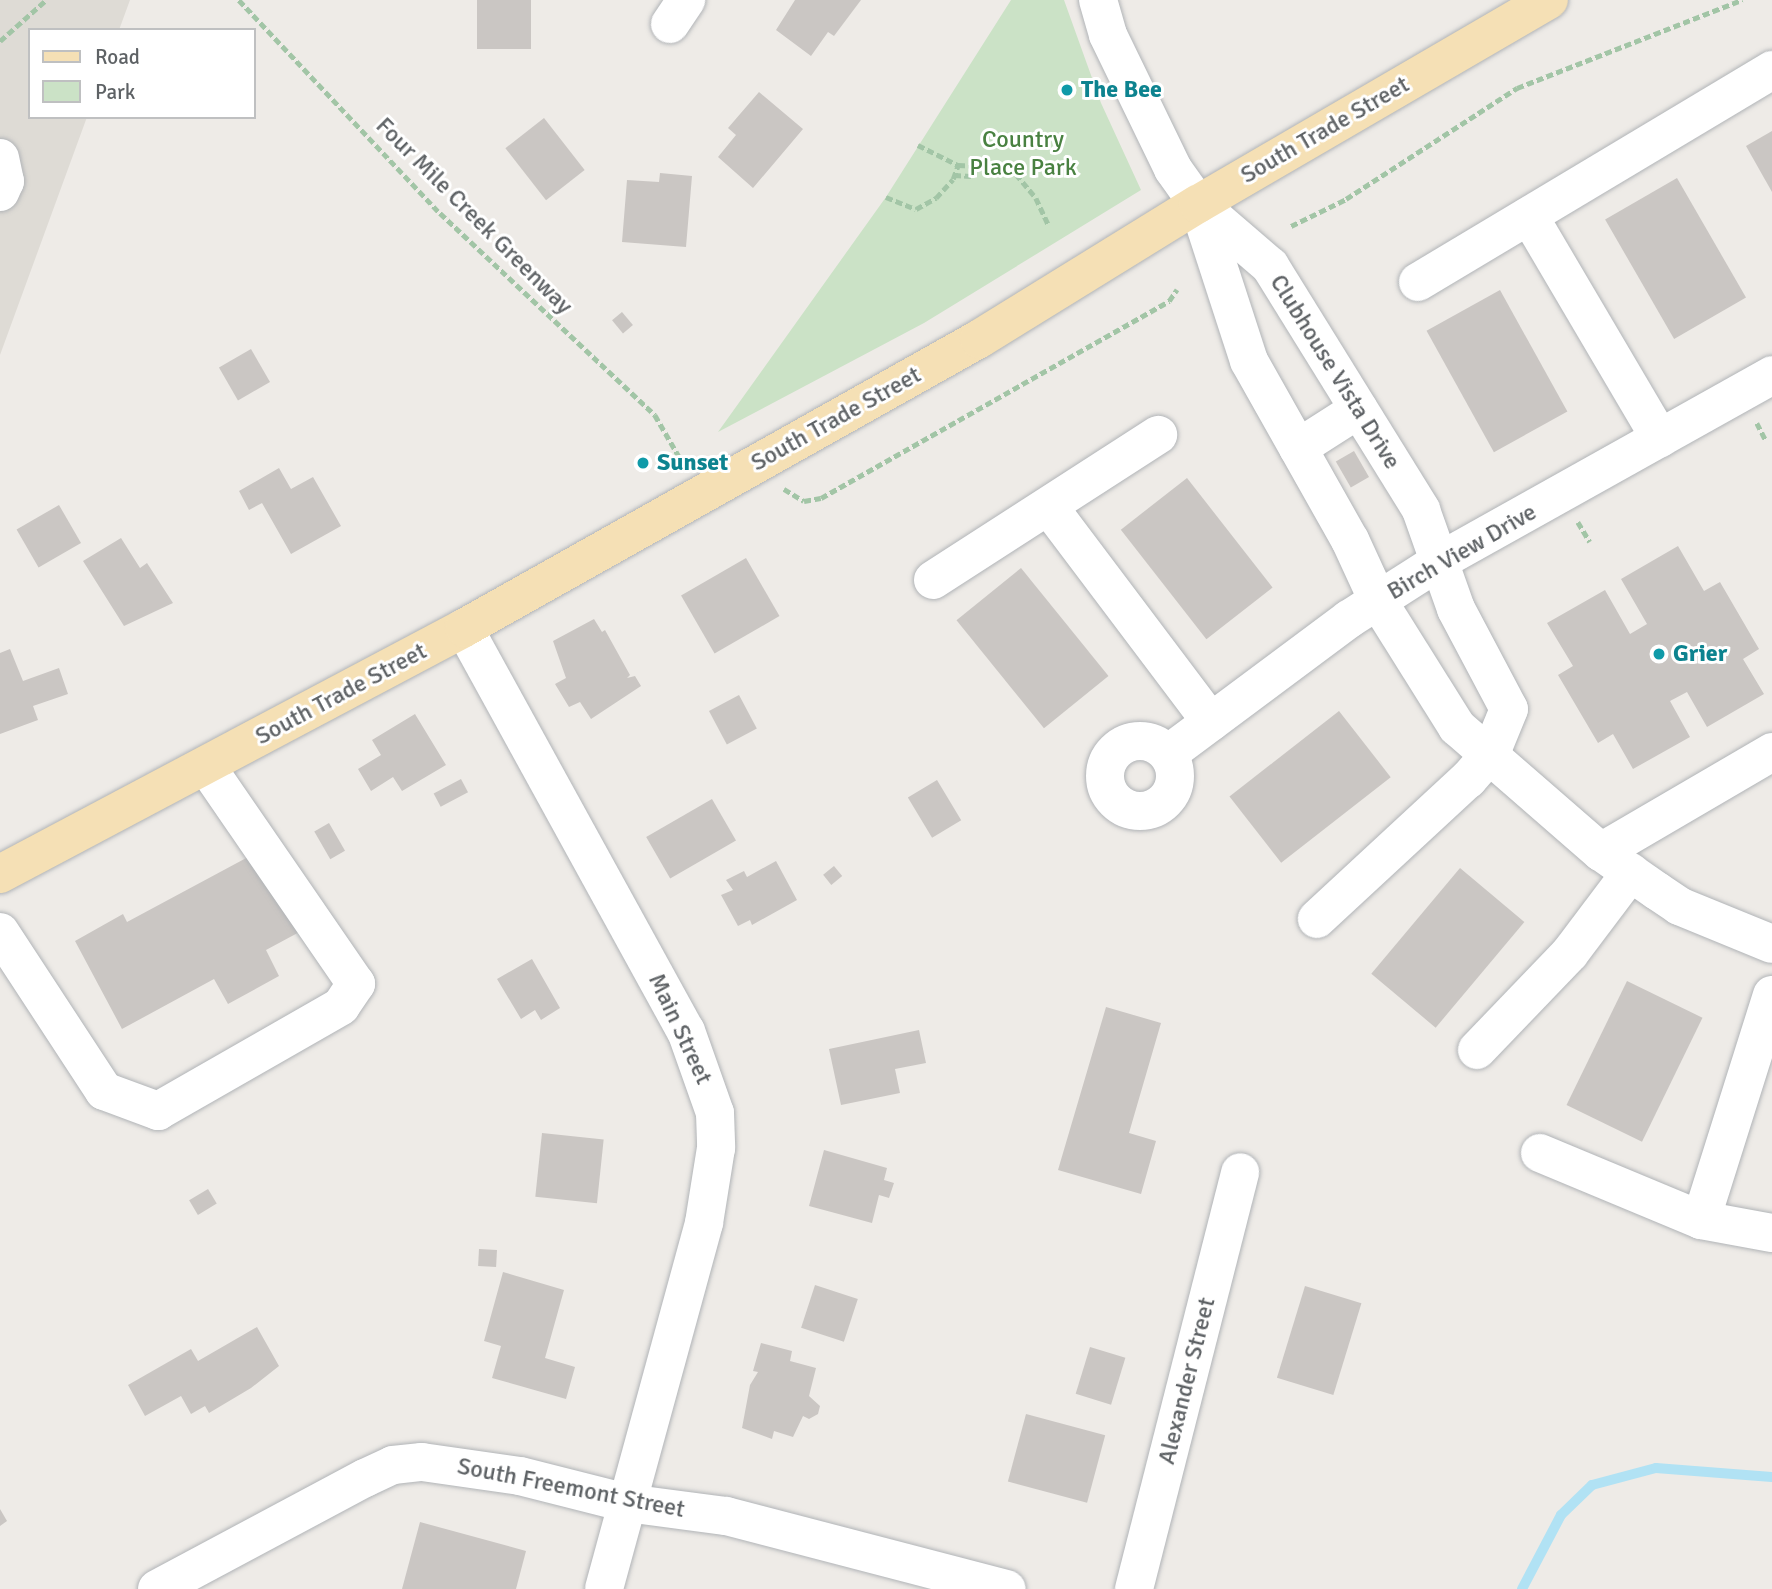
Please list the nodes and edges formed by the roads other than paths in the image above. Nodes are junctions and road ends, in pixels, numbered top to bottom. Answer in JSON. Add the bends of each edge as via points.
{"nodes":[{"id":1,"x":1097,"y":0,"type":"edge"},
{"id":2,"x":1549,"y":0,"type":"edge"},
{"id":3,"x":1772,"y":70,"type":"edge"},
{"id":4,"x":0,"y":158,"type":"edge"},
{"id":5,"x":0,"y":192,"type":"edge"},
{"id":6,"x":1198,"y":204,"type":"junction"},
{"id":7,"x":1529,"y":216,"type":"junction"},
{"id":8,"x":1418,"y":282,"type":"dead end"},
{"id":9,"x":1772,"y":374,"type":"edge"},
{"id":10,"x":1359,"y":409,"type":"junction"},
{"id":11,"x":1158,"y":435,"type":"dead end"},
{"id":12,"x":1660,"y":438,"type":"junction"},
{"id":13,"x":1298,"y":448,"type":"junction"},
{"id":14,"x":1049,"y":507,"type":"junction"},
{"id":15,"x":1438,"y":562,"type":"junction"},
{"id":16,"x":933,"y":580,"type":"dead end"},
{"id":17,"x":1378,"y":601,"type":"junction"},
{"id":18,"x":464,"y":628,"type":"junction"},
{"id":19,"x":1211,"y":722,"type":"junction"},
{"id":20,"x":1772,"y":752,"type":"edge"},
{"id":21,"x":1491,"y":753,"type":"junction"},
{"id":22,"x":1168,"y":754,"type":"dead end"},
{"id":23,"x":207,"y":767,"type":"junction"},
{"id":24,"x":1616,"y":862,"type":"junction"},
{"id":25,"x":0,"y":874,"type":"edge"},
{"id":26,"x":1317,"y":919,"type":"dead end"},
{"id":27,"x":0,"y":932,"type":"edge"},
{"id":28,"x":1772,"y":944,"type":"edge"},
{"id":29,"x":1772,"y":995,"type":"edge"},
{"id":30,"x":1477,"y":1050,"type":"dead end"},
{"id":31,"x":1540,"y":1153,"type":"dead end"},
{"id":32,"x":1240,"y":1172,"type":"dead end"},
{"id":33,"x":1702,"y":1220,"type":"junction"},
{"id":34,"x":1772,"y":1233,"type":"edge"},
{"id":35,"x":627,"y":1503,"type":"junction"},
{"id":36,"x":157,"y":1589,"type":"edge"},
{"id":37,"x":604,"y":1589,"type":"edge"},
{"id":38,"x":1007,"y":1589,"type":"edge"},
{"id":39,"x":1133,"y":1589,"type":"edge"}],
"edges":[{"from":1,"to":6,"type":"street","via":[[1108,35],[1158,139]]},
{"from":2,"to":6,"type":"main road","name":"South Trade Street"},
{"from":3,"to":7,"type":"street"},
{"from":4,"to":5,"type":"street","via":[[5,181]]},
{"from":6,"to":10,"type":"street","name":"Clubhouse Vista Drive","via":[[1270,266]]},
{"from":6,"to":13,"type":"street","via":[[1249,361]]},
{"from":6,"to":18,"type":"main road","name":"South Trade Street","via":[[979,339]]},
{"from":7,"to":8,"type":"street"},
{"from":7,"to":12,"type":"street"},
{"from":9,"to":12,"type":"street","name":"Birch View Drive"},
{"from":10,"to":13,"type":"street"},
{"from":10,"to":15,"type":"street","name":"Clubhouse Vista Drive","via":[[1421,510]]},
{"from":11,"to":14,"type":"street"},
{"from":12,"to":15,"type":"street","name":"Birch View Drive"},
{"from":13,"to":17,"type":"street"},
{"from":14,"to":16,"type":"street"},
{"from":14,"to":19,"type":"street"},
{"from":15,"to":17,"type":"street","name":"Birch View Drive"},
{"from":15,"to":21,"type":"street","name":"Clubhouse Vista Drive","via":[[1456,609],[1509,709]]},
{"from":17,"to":19,"type":"street","name":"Birch View Drive"},
{"from":17,"to":21,"type":"street","via":[[1457,727]]},
{"from":18,"to":23,"type":"main road","name":"South Trade Street"},
{"from":18,"to":35,"type":"street","name":"Main Street","via":[[686,1031],[715,1113],[716,1148],[704,1223]]},
{"from":19,"to":22,"type":"street","name":"Birch View Drive"},
{"from":20,"to":24,"type":"street"},
{"from":21,"to":24,"type":"street"},
{"from":21,"to":26,"type":"street"},
{"from":23,"to":25,"type":"main road","name":"South Trade Street"},
{"from":23,"to":27,"type":"street","via":[[356,984],[341,1006],[158,1111],[104,1091]]},
{"from":24,"to":28,"type":"street","via":[[1679,906]]},
{"from":24,"to":30,"type":"street","via":[[1570,953]]},
{"from":29,"to":33,"type":"street"},
{"from":31,"to":33,"type":"street"},
{"from":32,"to":39,"type":"street","name":"Alexander Street"},
{"from":33,"to":34,"type":"street"},
{"from":35,"to":36,"type":"street","name":"South Freemont Street","via":[[449,1463],[393,1465]]},
{"from":35,"to":37,"type":"street","name":"Main Street"},
{"from":35,"to":38,"type":"street","name":"South Freemont Street","via":[[726,1517]]}]}
